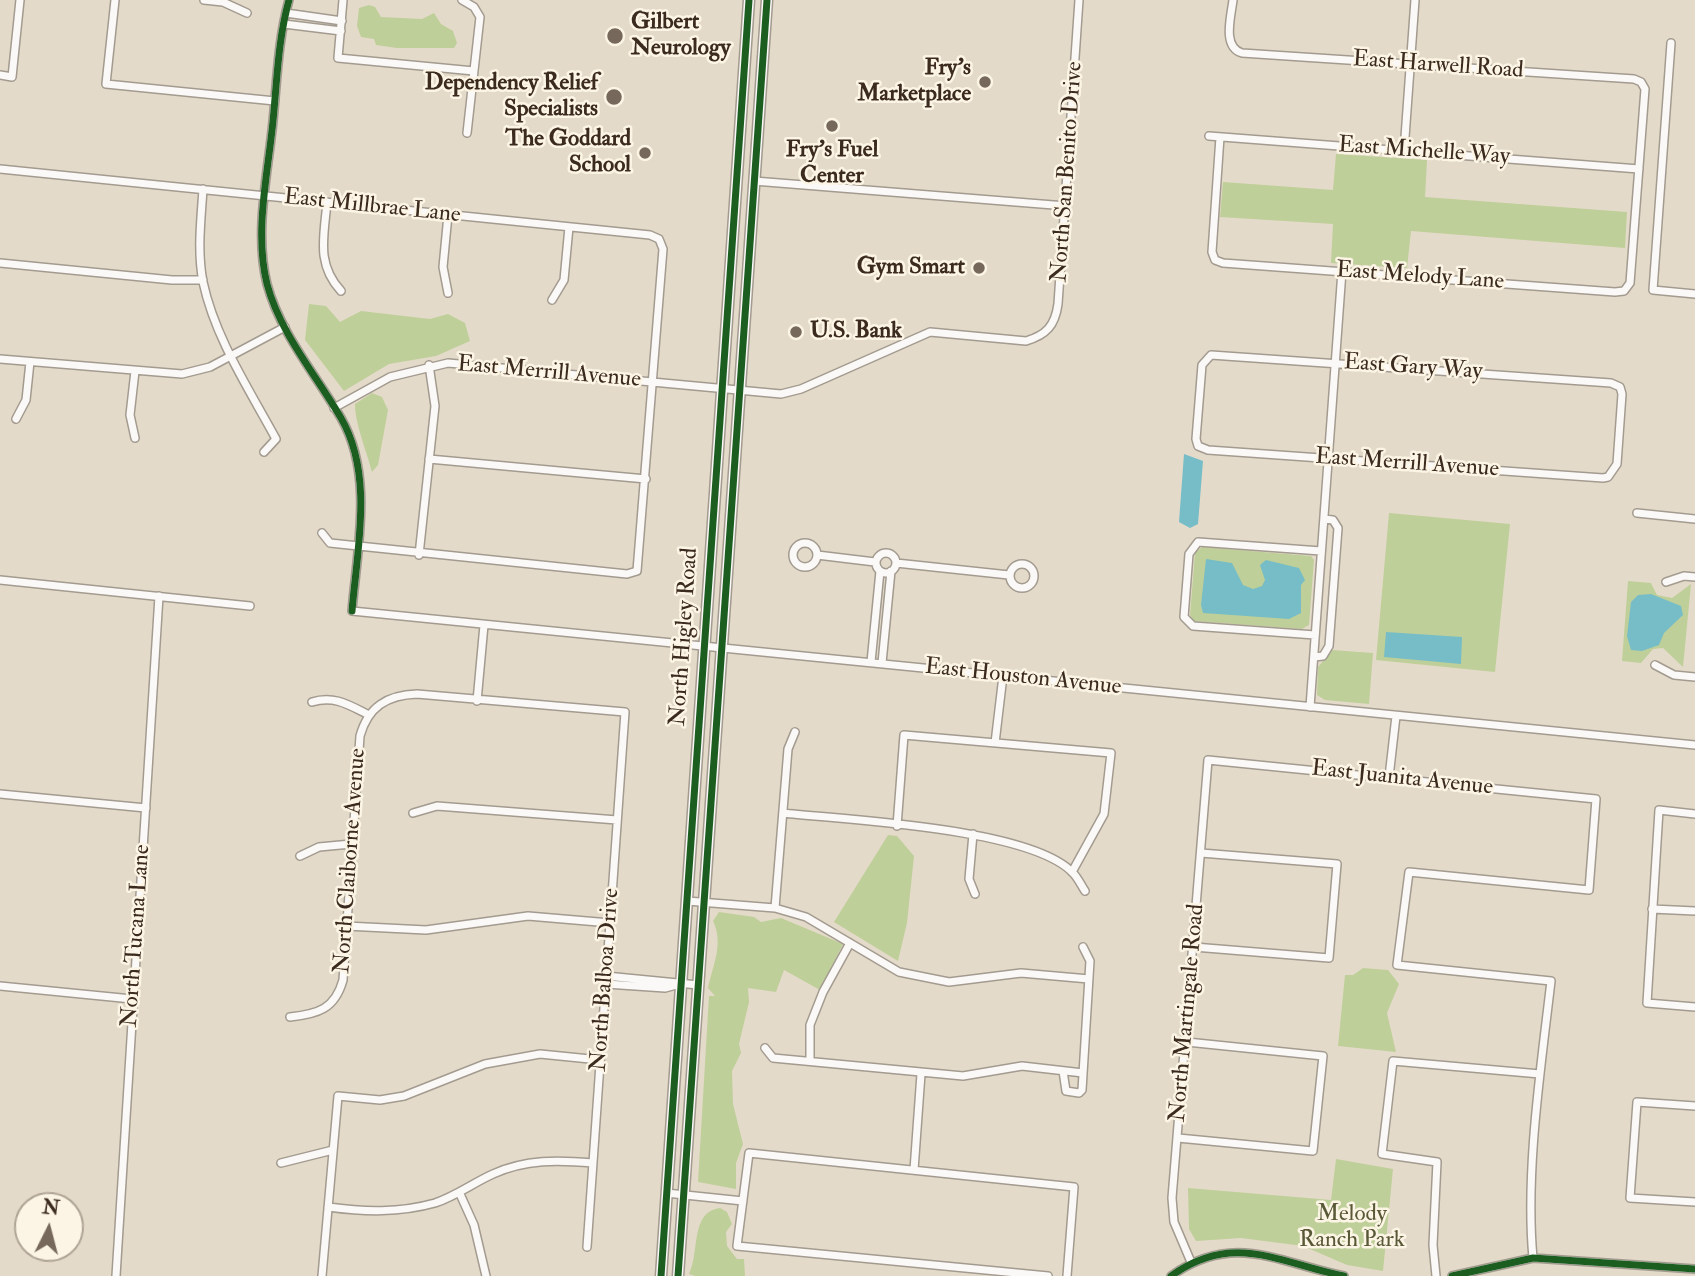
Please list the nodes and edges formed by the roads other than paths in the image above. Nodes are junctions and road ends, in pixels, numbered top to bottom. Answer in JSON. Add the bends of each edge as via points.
{"nodes":[{"id":1,"x":20,"y":0,"type":"edge"},
{"id":2,"x":115,"y":0,"type":"edge"},
{"id":3,"x":204,"y":0,"type":"edge"},
{"id":4,"x":289,"y":0,"type":"edge"},
{"id":5,"x":343,"y":0,"type":"edge"},
{"id":6,"x":462,"y":0,"type":"edge"},
{"id":7,"x":749,"y":0,"type":"edge"},
{"id":8,"x":767,"y":0,"type":"edge"},
{"id":9,"x":1079,"y":0,"type":"edge"},
{"id":10,"x":1233,"y":0,"type":"edge"},
{"id":11,"x":1415,"y":0,"type":"edge"},
{"id":12,"x":247,"y":13,"type":"dead end"},
{"id":13,"x":286,"y":13,"type":"junction"},
{"id":14,"x":342,"y":21,"type":"junction"},
{"id":15,"x":284,"y":24,"type":"junction"},
{"id":16,"x":341,"y":31,"type":"junction"},
{"id":17,"x":1671,"y":43,"type":"dead end"},
{"id":18,"x":1410,"y":64,"type":"junction"},
{"id":19,"x":474,"y":71,"type":"junction"},
{"id":20,"x":0,"y":75,"type":"edge"},
{"id":21,"x":275,"y":101,"type":"junction"},
{"id":22,"x":467,"y":133,"type":"dead end"},
{"id":23,"x":1209,"y":136,"type":"dead end"},
{"id":24,"x":1220,"y":137,"type":"junction"},
{"id":25,"x":1404,"y":151,"type":"junction"},
{"id":26,"x":0,"y":169,"type":"edge"},
{"id":27,"x":1639,"y":169,"type":"junction"},
{"id":28,"x":737,"y":180,"type":"junction"},
{"id":29,"x":754,"y":181,"type":"junction"},
{"id":30,"x":203,"y":190,"type":"junction"},
{"id":31,"x":266,"y":195,"type":"junction"},
{"id":32,"x":327,"y":202,"type":"junction"},
{"id":33,"x":1066,"y":205,"type":"junction"},
{"id":34,"x":448,"y":215,"type":"junction"},
{"id":35,"x":569,"y":228,"type":"junction"},
{"id":36,"x":0,"y":263,"type":"edge"},
{"id":37,"x":1342,"y":271,"type":"junction"},
{"id":38,"x":203,"y":280,"type":"junction"},
{"id":39,"x":341,"y":291,"type":"dead end"},
{"id":40,"x":448,"y":293,"type":"dead end"},
{"id":41,"x":1695,"y":294,"type":"edge"},
{"id":42,"x":552,"y":300,"type":"dead end"},
{"id":43,"x":285,"y":327,"type":"junction"},
{"id":44,"x":232,"y":357,"type":"junction"},
{"id":45,"x":0,"y":359,"type":"edge"},
{"id":46,"x":30,"y":362,"type":"junction"},
{"id":47,"x":1335,"y":363,"type":"junction"},
{"id":48,"x":429,"y":365,"type":"junction"},
{"id":49,"x":135,"y":371,"type":"junction"},
{"id":50,"x":653,"y":382,"type":"junction"},
{"id":51,"x":731,"y":391,"type":"junction"},
{"id":52,"x":334,"y":408,"type":"junction"},
{"id":53,"x":16,"y":419,"type":"dead end"},
{"id":54,"x":135,"y":438,"type":"dead end"},
{"id":55,"x":1198,"y":446,"type":"joint"},
{"id":56,"x":264,"y":452,"type":"dead end"},
{"id":57,"x":429,"y":459,"type":"junction"},
{"id":58,"x":1328,"y":459,"type":"junction"},
{"id":59,"x":1615,"y":471,"type":"joint"},
{"id":60,"x":646,"y":479,"type":"junction"},
{"id":61,"x":1637,"y":513,"type":"dead end"},
{"id":62,"x":1324,"y":519,"type":"junction"},
{"id":63,"x":1695,"y":519,"type":"edge"},
{"id":64,"x":322,"y":533,"type":"dead end"},
{"id":65,"x":357,"y":547,"type":"junction"},
{"id":66,"x":1321,"y":551,"type":"junction"},
{"id":67,"x":419,"y":555,"type":"junction"},
{"id":68,"x":817,"y":555,"type":"dead end"},
{"id":69,"x":875,"y":562,"type":"junction"},
{"id":70,"x":896,"y":563,"type":"junction"},
{"id":71,"x":880,"y":571,"type":"junction"},
{"id":72,"x":891,"y":571,"type":"junction"},
{"id":73,"x":1009,"y":575,"type":"dead end"},
{"id":74,"x":1695,"y":577,"type":"edge"},
{"id":75,"x":0,"y":580,"type":"edge"},
{"id":76,"x":1666,"y":582,"type":"dead end"},
{"id":77,"x":159,"y":596,"type":"junction"},
{"id":78,"x":250,"y":606,"type":"dead end"},
{"id":79,"x":484,"y":625,"type":"junction"},
{"id":80,"x":1315,"y":635,"type":"junction"},
{"id":81,"x":704,"y":646,"type":"junction"},
{"id":82,"x":721,"y":647,"type":"junction"},
{"id":83,"x":1314,"y":657,"type":"junction"},
{"id":84,"x":871,"y":662,"type":"junction"},
{"id":85,"x":882,"y":663,"type":"junction"},
{"id":86,"x":1655,"y":665,"type":"dead end"},
{"id":87,"x":1003,"y":676,"type":"junction"},
{"id":88,"x":1695,"y":677,"type":"edge"},
{"id":89,"x":477,"y":701,"type":"junction"},
{"id":90,"x":312,"y":702,"type":"dead end"},
{"id":91,"x":1310,"y":707,"type":"junction"},
{"id":92,"x":369,"y":715,"type":"junction"},
{"id":93,"x":1396,"y":716,"type":"junction"},
{"id":94,"x":795,"y":732,"type":"dead end"},
{"id":95,"x":995,"y":743,"type":"junction"},
{"id":96,"x":1695,"y":745,"type":"edge"},
{"id":97,"x":1208,"y":760,"type":"joint"},
{"id":98,"x":1389,"y":777,"type":"junction"},
{"id":99,"x":0,"y":794,"type":"edge"},
{"id":100,"x":146,"y":808,"type":"junction"},
{"id":101,"x":413,"y":813,"type":"dead end"},
{"id":102,"x":783,"y":813,"type":"junction"},
{"id":103,"x":1695,"y":814,"type":"edge"},
{"id":104,"x":617,"y":820,"type":"junction"},
{"id":105,"x":897,"y":826,"type":"junction"},
{"id":106,"x":973,"y":834,"type":"junction"},
{"id":107,"x":351,"y":844,"type":"junction"},
{"id":108,"x":1201,"y":852,"type":"junction"},
{"id":109,"x":300,"y":856,"type":"dead end"},
{"id":110,"x":1072,"y":872,"type":"junction"},
{"id":111,"x":1085,"y":891,"type":"dead end"},
{"id":112,"x":975,"y":894,"type":"dead end"},
{"id":113,"x":687,"y":901,"type":"junction"},
{"id":114,"x":704,"y":902,"type":"junction"},
{"id":115,"x":775,"y":908,"type":"junction"},
{"id":116,"x":1652,"y":909,"type":"junction"},
{"id":117,"x":1695,"y":911,"type":"edge"},
{"id":118,"x":610,"y":922,"type":"junction"},
{"id":119,"x":346,"y":926,"type":"junction"},
{"id":120,"x":850,"y":943,"type":"junction"},
{"id":121,"x":1083,"y":947,"type":"dead end"},
{"id":122,"x":1194,"y":947,"type":"junction"},
{"id":123,"x":1089,"y":979,"type":"junction"},
{"id":124,"x":606,"y":980,"type":"junction"},
{"id":125,"x":681,"y":984,"type":"junction"},
{"id":126,"x":698,"y":985,"type":"junction"},
{"id":127,"x":0,"y":986,"type":"edge"},
{"id":128,"x":132,"y":999,"type":"junction"},
{"id":129,"x":1695,"y":1007,"type":"edge"},
{"id":130,"x":290,"y":1017,"type":"dead end"},
{"id":131,"x":1187,"y":1042,"type":"junction"},
{"id":132,"x":765,"y":1048,"type":"dead end"},
{"id":133,"x":600,"y":1060,"type":"junction"},
{"id":134,"x":810,"y":1061,"type":"junction"},
{"id":135,"x":1062,"y":1071,"type":"junction"},
{"id":136,"x":1083,"y":1073,"type":"junction"},
{"id":137,"x":921,"y":1074,"type":"junction"},
{"id":138,"x":1540,"y":1074,"type":"junction"},
{"id":139,"x":1695,"y":1106,"type":"edge"},
{"id":140,"x":1178,"y":1138,"type":"junction"},
{"id":141,"x":333,"y":1150,"type":"junction"},
{"id":142,"x":281,"y":1163,"type":"dead end"},
{"id":143,"x":593,"y":1163,"type":"junction"},
{"id":144,"x":914,"y":1170,"type":"junction"},
{"id":145,"x":666,"y":1193,"type":"junction"},
{"id":146,"x":460,"y":1194,"type":"junction"},
{"id":147,"x":684,"y":1195,"type":"junction"},
{"id":148,"x":743,"y":1201,"type":"junction"},
{"id":149,"x":1695,"y":1202,"type":"edge"},
{"id":150,"x":328,"y":1207,"type":"junction"},
{"id":151,"x":587,"y":1247,"type":"dead end"},
{"id":152,"x":1533,"y":1258,"type":"junction"},
{"id":153,"x":1191,"y":1262,"type":"junction"},
{"id":154,"x":946,"y":1266,"type":"junction"},
{"id":155,"x":1695,"y":1269,"type":"edge"},
{"id":156,"x":116,"y":1276,"type":"edge"},
{"id":157,"x":322,"y":1276,"type":"edge"},
{"id":158,"x":486,"y":1276,"type":"edge"},
{"id":159,"x":661,"y":1276,"type":"edge"},
{"id":160,"x":678,"y":1276,"type":"edge"},
{"id":161,"x":945,"y":1276,"type":"edge"},
{"id":162,"x":1048,"y":1276,"type":"edge"},
{"id":163,"x":1067,"y":1276,"type":"edge"},
{"id":164,"x":1171,"y":1276,"type":"edge"},
{"id":165,"x":1344,"y":1276,"type":"edge"},
{"id":166,"x":1436,"y":1276,"type":"edge"},
{"id":167,"x":1452,"y":1276,"type":"edge"}],
"edges":[{"from":1,"to":20,"type":"street","via":[[12,76]]},
{"from":2,"to":21,"type":"street","via":[[106,84]]},
{"from":3,"to":12,"type":"street","via":[[223,2]]},
{"from":4,"to":13,"type":"street"},
{"from":5,"to":14,"type":"street"},
{"from":6,"to":19,"type":"street","via":[[474,7],[480,18]]},
{"from":7,"to":28,"type":"main road","name":"North Higley Road"},
{"from":8,"to":29,"type":"main road","name":"North Higley Road"},
{"from":9,"to":33,"type":"street","name":"North San Benito Drive"},
{"from":10,"to":18,"type":"street","name":"East Harwell Road","via":[[1230,44],[1234,51]]},
{"from":11,"to":18,"type":"street"},
{"from":13,"to":14,"type":"street"},
{"from":13,"to":15,"type":"street"},
{"from":14,"to":16,"type":"street"},
{"from":15,"to":16,"type":"street"},
{"from":15,"to":21,"type":"street"},
{"from":16,"to":19,"type":"street","via":[[338,58]]},
{"from":17,"to":41,"type":"street","via":[[1653,290]]},
{"from":18,"to":25,"type":"street"},
{"from":18,"to":27,"type":"street","name":"East Harwell Road","via":[[1641,82],[1645,89]]},
{"from":19,"to":22,"type":"street"},
{"from":21,"to":31,"type":"street"},
{"from":23,"to":24,"type":"street","name":"East Michelle Way"},
{"from":24,"to":25,"type":"street","name":"East Michelle Way"},
{"from":24,"to":37,"type":"street","name":"East Melody Lane","via":[[1212,252],[1216,260]]},
{"from":25,"to":27,"type":"street","name":"East Michelle Way"},
{"from":26,"to":30,"type":"street","name":"East Millbrae Lane"},
{"from":27,"to":37,"type":"street","name":"East Melody Lane","via":[[1630,284],[1625,291]]},
{"from":28,"to":29,"type":"main road"},
{"from":28,"to":51,"type":"main road","name":"North Higley Road"},
{"from":29,"to":33,"type":"street"},
{"from":29,"to":51,"type":"main road","name":"North Higley Road"},
{"from":30,"to":31,"type":"street","name":"East Millbrae Lane"},
{"from":30,"to":38,"type":"street"},
{"from":31,"to":32,"type":"street","name":"East Millbrae Lane"},
{"from":31,"to":43,"type":"street","via":[[263,258]]},
{"from":32,"to":34,"type":"street","name":"East Millbrae Lane"},
{"from":32,"to":39,"type":"street","via":[[323,248],[327,276]]},
{"from":33,"to":51,"type":"street","name":"North San Benito Drive","via":[[1056,320],[1040,337],[1026,341],[930,332],[793,391]]},
{"from":34,"to":35,"type":"street","name":"East Millbrae Lane"},
{"from":34,"to":40,"type":"street","via":[[443,267]]},
{"from":35,"to":42,"type":"street","via":[[564,280]]},
{"from":35,"to":50,"type":"street","name":"East Millbrae Lane","via":[[659,239],[663,249]]},
{"from":36,"to":38,"type":"street"},
{"from":37,"to":47,"type":"street"},
{"from":38,"to":44,"type":"street","via":[[215,323]]},
{"from":43,"to":44,"type":"street"},
{"from":43,"to":52,"type":"street"},
{"from":44,"to":49,"type":"street","via":[[182,374]]},
{"from":44,"to":56,"type":"street","via":[[276,439]]},
{"from":45,"to":46,"type":"street"},
{"from":46,"to":49,"type":"street"},
{"from":46,"to":53,"type":"street","via":[[26,400]]},
{"from":47,"to":55,"type":"street","name":"East Gary Way","via":[[1211,355],[1202,365]]},
{"from":47,"to":58,"type":"street"},
{"from":47,"to":59,"type":"street","name":"East Gary Way","via":[[1611,383],[1620,387],[1622,394]]},
{"from":48,"to":50,"type":"street","name":"East Merrill Avenue","via":[[481,364]]},
{"from":48,"to":52,"type":"street","name":"East Merrill Avenue","via":[[383,380]]},
{"from":48,"to":57,"type":"street","via":[[435,406]]},
{"from":49,"to":54,"type":"street","via":[[130,415]]},
{"from":50,"to":51,"type":"street","name":"East Merrill Avenue"},
{"from":50,"to":60,"type":"street"},
{"from":51,"to":81,"type":"main road","name":"North Higley Road"},
{"from":51,"to":82,"type":"main road","name":"North Higley Road"},
{"from":52,"to":65,"type":"street","via":[[357,464]]},
{"from":55,"to":58,"type":"street","name":"East Merrill Avenue"},
{"from":57,"to":60,"type":"street"},
{"from":57,"to":67,"type":"street"},
{"from":58,"to":59,"type":"street","name":"East Merrill Avenue","via":[[1602,478]]},
{"from":58,"to":62,"type":"street"},
{"from":60,"to":67,"type":"street","via":[[637,571],[627,574]]},
{"from":61,"to":63,"type":"street"},
{"from":62,"to":66,"type":"street"},
{"from":62,"to":83,"type":"street","via":[[1336,522],[1337,541],[1329,646],[1323,656]]},
{"from":64,"to":65,"type":"street","via":[[330,543]]},
{"from":65,"to":67,"type":"street"},
{"from":65,"to":79,"type":"street","name":"East Houston Avenue","via":[[352,611]]},
{"from":66,"to":80,"type":"street"},
{"from":66,"to":80,"type":"street","via":[[1198,542],[1189,554],[1184,617],[1186,623]]},
{"from":68,"to":69,"type":"street"},
{"from":69,"to":70,"type":"street","via":[[886,552]]},
{"from":69,"to":71,"type":"street"},
{"from":70,"to":72,"type":"street"},
{"from":70,"to":73,"type":"street"},
{"from":71,"to":72,"type":"street"},
{"from":71,"to":84,"type":"street"},
{"from":72,"to":85,"type":"street"},
{"from":74,"to":76,"type":"street"},
{"from":75,"to":77,"type":"street"},
{"from":77,"to":78,"type":"street"},
{"from":77,"to":100,"type":"street","name":"North Tucana Lane"},
{"from":79,"to":81,"type":"street","name":"East Houston Avenue"},
{"from":79,"to":89,"type":"street"},
{"from":80,"to":83,"type":"street"},
{"from":81,"to":82,"type":"street","name":"East Houston Avenue"},
{"from":81,"to":113,"type":"main road","name":"North Higley Road"},
{"from":82,"to":84,"type":"street","name":"East Houston Avenue"},
{"from":82,"to":114,"type":"main road","name":"North Higley Road"},
{"from":83,"to":91,"type":"street"},
{"from":84,"to":85,"type":"street","name":"East Houston Avenue"},
{"from":85,"to":87,"type":"street","name":"East Houston Avenue"},
{"from":86,"to":88,"type":"street","via":[[1674,675]]},
{"from":87,"to":91,"type":"street","name":"East Houston Avenue"},
{"from":87,"to":95,"type":"street"},
{"from":89,"to":92,"type":"street","via":[[402,695],[378,705]]},
{"from":89,"to":104,"type":"street","name":"North Balboa Drive","via":[[625,712]]},
{"from":90,"to":92,"type":"street","via":[[337,699]]},
{"from":91,"to":93,"type":"street","name":"East Houston Avenue"},
{"from":92,"to":107,"type":"street","name":"North Claiborne Avenue","via":[[360,736]]},
{"from":93,"to":96,"type":"street","name":"East Houston Avenue"},
{"from":93,"to":98,"type":"street"},
{"from":94,"to":102,"type":"street","via":[[788,749]]},
{"from":95,"to":105,"type":"street","via":[[904,735]]},
{"from":95,"to":110,"type":"street","via":[[1111,753],[1104,814]]},
{"from":97,"to":98,"type":"street","name":"East Juanita Avenue"},
{"from":97,"to":108,"type":"street","name":"North Martingale Road"},
{"from":98,"to":138,"type":"street","name":"East Juanita Avenue","via":[[1596,799],[1589,890],[1409,872],[1397,965],[1551,981]]},
{"from":99,"to":100,"type":"street"},
{"from":100,"to":128,"type":"street","name":"North Tucana Lane"},
{"from":101,"to":104,"type":"street","via":[[437,806]]},
{"from":102,"to":105,"type":"street"},
{"from":102,"to":115,"type":"street"},
{"from":103,"to":116,"type":"street","via":[[1659,810]]},
{"from":104,"to":118,"type":"street","name":"North Balboa Drive"},
{"from":105,"to":106,"type":"street"},
{"from":106,"to":110,"type":"street","via":[[1043,854]]},
{"from":106,"to":112,"type":"street","via":[[969,879]]},
{"from":107,"to":109,"type":"street","via":[[319,847]]},
{"from":107,"to":119,"type":"street","name":"North Claiborne Avenue"},
{"from":108,"to":122,"type":"street","name":"North Martingale Road"},
{"from":108,"to":122,"type":"street","via":[[1337,864],[1329,958]]},
{"from":110,"to":111,"type":"street"},
{"from":113,"to":114,"type":"street"},
{"from":113,"to":125,"type":"main road","name":"North Higley Road"},
{"from":114,"to":115,"type":"street"},
{"from":114,"to":126,"type":"main road","name":"North Higley Road"},
{"from":115,"to":120,"type":"street","via":[[806,917]]},
{"from":116,"to":117,"type":"street"},
{"from":116,"to":129,"type":"street","via":[[1647,1003]]},
{"from":118,"to":119,"type":"street","via":[[527,916],[426,930]]},
{"from":118,"to":124,"type":"street","name":"North Balboa Drive"},
{"from":119,"to":130,"type":"street","name":"North Claiborne Avenue","via":[[339,995],[319,1013]]},
{"from":120,"to":123,"type":"street","via":[[899,972],[949,982],[1021,973]]},
{"from":120,"to":134,"type":"street","via":[[810,1025]]},
{"from":121,"to":123,"type":"street","via":[[1090,961]]},
{"from":122,"to":131,"type":"street","name":"North Martingale Road"},
{"from":123,"to":136,"type":"street"},
{"from":124,"to":125,"type":"street","via":[[665,988]]},
{"from":124,"to":133,"type":"street","name":"North Balboa Drive"},
{"from":125,"to":126,"type":"street"},
{"from":125,"to":145,"type":"main road","name":"North Higley Road"},
{"from":126,"to":147,"type":"main road","name":"North Higley Road"},
{"from":127,"to":128,"type":"street"},
{"from":128,"to":156,"type":"street","name":"North Tucana Lane"},
{"from":131,"to":140,"type":"street","name":"North Martingale Road"},
{"from":131,"to":140,"type":"street","via":[[1323,1056],[1313,1151]]},
{"from":132,"to":134,"type":"street","via":[[773,1058]]},
{"from":133,"to":141,"type":"street","via":[[540,1054],[485,1064],[404,1096],[380,1100],[338,1096]]},
{"from":133,"to":143,"type":"street","name":"North Balboa Drive"},
{"from":134,"to":137,"type":"street"},
{"from":135,"to":136,"type":"street"},
{"from":135,"to":136,"type":"street","via":[[1063,1085],[1072,1094],[1082,1090]]},
{"from":135,"to":137,"type":"street","via":[[1022,1066],[963,1076]]},
{"from":137,"to":144,"type":"street"},
{"from":138,"to":152,"type":"street","via":[[1530,1230]]},
{"from":138,"to":166,"type":"street","via":[[1393,1060],[1382,1154],[1437,1163]]},
{"from":139,"to":149,"type":"street","via":[[1637,1102],[1630,1198]]},
{"from":140,"to":153,"type":"street","name":"North Martingale Road","via":[[1174,1222]]},
{"from":141,"to":142,"type":"street"},
{"from":141,"to":150,"type":"street"},
{"from":143,"to":146,"type":"street","via":[[559,1160],[514,1166]]},
{"from":143,"to":151,"type":"street","name":"North Balboa Drive"},
{"from":144,"to":148,"type":"street","via":[[748,1153]]},
{"from":144,"to":163,"type":"street","via":[[1074,1187]]},
{"from":145,"to":147,"type":"street"},
{"from":145,"to":159,"type":"main road","name":"North Higley Road"},
{"from":146,"to":150,"type":"street","via":[[391,1211]]},
{"from":146,"to":158,"type":"street","via":[[474,1225]]},
{"from":147,"to":148,"type":"street"},
{"from":147,"to":160,"type":"main road","name":"North Higley Road"},
{"from":148,"to":154,"type":"street","via":[[737,1246]]},
{"from":150,"to":157,"type":"street"},
{"from":152,"to":155,"type":"street"},
{"from":152,"to":167,"type":"street"},
{"from":153,"to":164,"type":"street"},
{"from":153,"to":165,"type":"street","via":[[1222,1254],[1259,1253]]},
{"from":154,"to":161,"type":"street"},
{"from":154,"to":162,"type":"street"}]}
